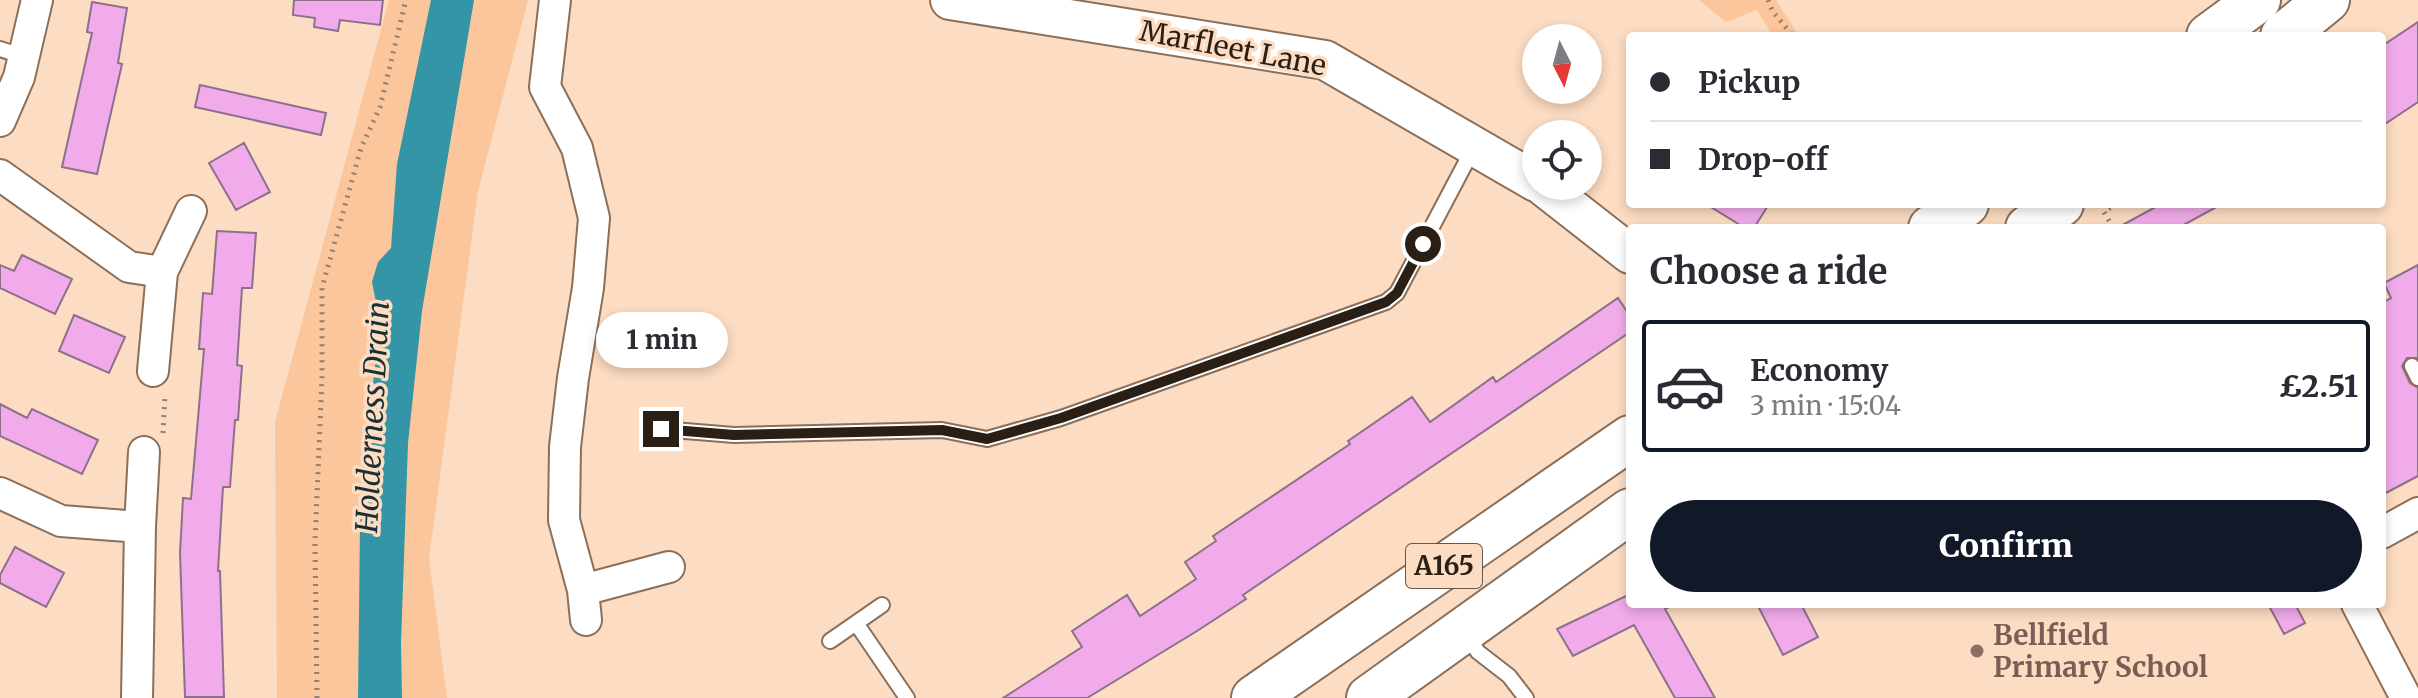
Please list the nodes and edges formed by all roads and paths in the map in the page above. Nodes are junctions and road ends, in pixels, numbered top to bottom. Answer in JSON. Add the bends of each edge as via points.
{"nodes":[{"id":1,"x":37,"y":0,"type":"edge"},
{"id":2,"x":406,"y":0,"type":"edge"},
{"id":3,"x":555,"y":0,"type":"edge"},
{"id":4,"x":950,"y":0,"type":"edge"},
{"id":5,"x":1768,"y":0,"type":"edge"},
{"id":6,"x":2327,"y":0,"type":"edge"},
{"id":7,"x":1790,"y":32,"type":"edge"},
{"id":8,"x":2288,"y":32,"type":"edge"},
{"id":9,"x":12,"y":53,"type":"edge"},
{"id":10,"x":0,"y":121,"type":"edge"},
{"id":11,"x":1475,"y":145,"type":"junction"},
{"id":12,"x":1522,"y":174,"type":"edge"},
{"id":13,"x":0,"y":175,"type":"edge"},
{"id":14,"x":1561,"y":200,"type":"edge"},
{"id":15,"x":1960,"y":208,"type":"edge"},
{"id":16,"x":2056,"y":208,"type":"edge"},
{"id":17,"x":2110,"y":208,"type":"edge"},
{"id":18,"x":191,"y":211,"type":"dead end"},
{"id":19,"x":1937,"y":224,"type":"edge"},
{"id":20,"x":2034,"y":224,"type":"edge"},
{"id":21,"x":2111,"y":224,"type":"edge"},
{"id":22,"x":1626,"y":251,"type":"edge"},
{"id":23,"x":162,"y":272,"type":"junction"},
{"id":24,"x":153,"y":371,"type":"joint"},
{"id":25,"x":661,"y":429,"type":"dead end"},
{"id":26,"x":1626,"y":441,"type":"edge"},
{"id":27,"x":144,"y":452,"type":"joint"},
{"id":28,"x":0,"y":493,"type":"edge"},
{"id":29,"x":2418,"y":513,"type":"edge"},
{"id":30,"x":1626,"y":514,"type":"edge"},
{"id":31,"x":140,"y":527,"type":"junction"},
{"id":32,"x":2386,"y":531,"type":"edge"},
{"id":33,"x":669,"y":567,"type":"dead end"},
{"id":34,"x":583,"y":590,"type":"junction"},
{"id":35,"x":882,"y":605,"type":"dead end"},
{"id":36,"x":2359,"y":608,"type":"edge"},
{"id":37,"x":586,"y":620,"type":"dead end"},
{"id":38,"x":856,"y":623,"type":"junction"},
{"id":39,"x":1464,"y":631,"type":"junction"},
{"id":40,"x":830,"y":641,"type":"dead end"},
{"id":41,"x":1258,"y":697,"type":"edge"},
{"id":42,"x":137,"y":698,"type":"edge"},
{"id":43,"x":317,"y":698,"type":"edge"},
{"id":44,"x":907,"y":698,"type":"edge"},
{"id":45,"x":1369,"y":698,"type":"edge"},
{"id":46,"x":1526,"y":698,"type":"edge"},
{"id":47,"x":2406,"y":698,"type":"edge"}],
"edges":[{"from":1,"to":9,"type":"street"},
{"from":2,"to":43,"type":"path","via":[[380,107],[361,148],[322,288]]},
{"from":3,"to":34,"type":"street","via":[[545,87],[577,148],[594,218],[565,447],[564,520]]},
{"from":4,"to":11,"type":"street","name":"Marfleet Lane","via":[[1325,60]]},
{"from":5,"to":7,"type":"path"},
{"from":6,"to":8,"type":"highway"},
{"from":9,"to":10,"type":"street","via":[[19,77]]},
{"from":11,"to":12,"type":"street","name":"Marfleet Lane"},
{"from":11,"to":25,"type":"lane","via":[[1397,293],[1386,302],[1061,418],[987,439],[942,430],[734,435]]},
{"from":13,"to":23,"type":"street","via":[[129,267]]},
{"from":14,"to":22,"type":"street"},
{"from":15,"to":19,"type":"highway"},
{"from":16,"to":20,"type":"highway"},
{"from":17,"to":21,"type":"path","via":[[2104,212]]},
{"from":18,"to":23,"type":"street"},
{"from":23,"to":24,"type":"street"},
{"from":24,"to":27,"type":"path","via":[[165,375],[162,452]]},
{"from":26,"to":41,"type":"highway","number":"A165"},
{"from":27,"to":31,"type":"street"},
{"from":28,"to":31,"type":"street","via":[[61,521]]},
{"from":29,"to":32,"type":"street"},
{"from":30,"to":39,"type":"highway","number":"A165"},
{"from":31,"to":42,"type":"street"},
{"from":33,"to":34,"type":"street"},
{"from":34,"to":37,"type":"street"},
{"from":35,"to":38,"type":"lane"},
{"from":36,"to":47,"type":"street"},
{"from":38,"to":40,"type":"lane"},
{"from":38,"to":44,"type":"lane"},
{"from":39,"to":45,"type":"highway","number":"A165"},
{"from":39,"to":46,"type":"lane"}]}
